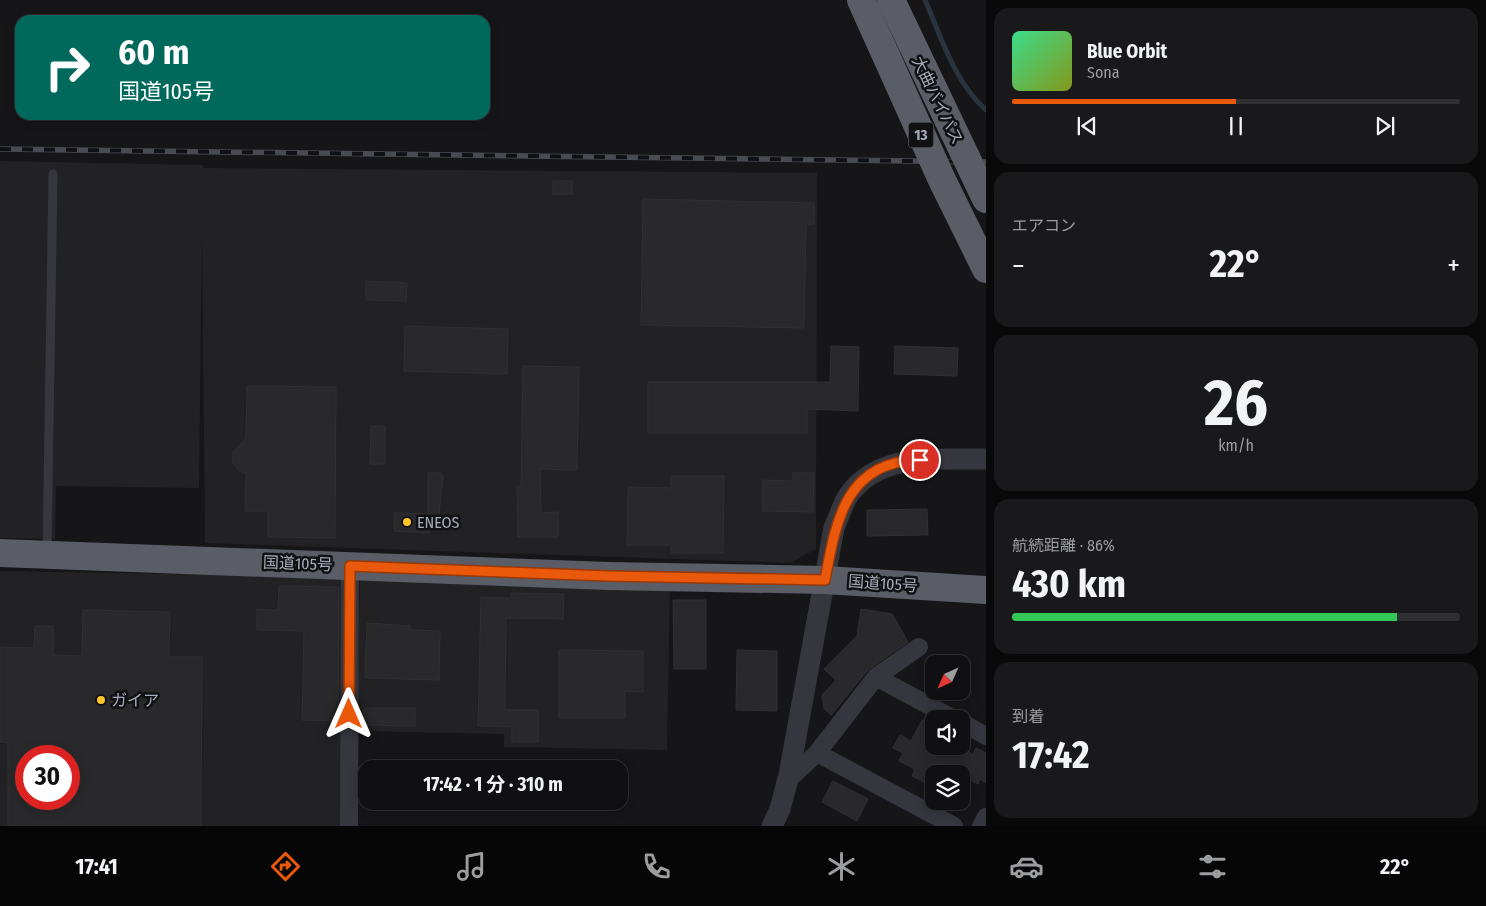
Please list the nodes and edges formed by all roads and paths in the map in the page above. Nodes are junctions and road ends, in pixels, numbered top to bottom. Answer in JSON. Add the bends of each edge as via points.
{"nodes":[{"id":1,"x":861,"y":0,"type":"edge"},
{"id":2,"x":891,"y":0,"type":"edge"},
{"id":3,"x":53,"y":174,"type":"dead end"},
{"id":4,"x":986,"y":199,"type":"edge"},
{"id":5,"x":986,"y":269,"type":"edge"},
{"id":6,"x":986,"y":459,"type":"edge"},
{"id":7,"x":0,"y":553,"type":"edge"},
{"id":8,"x":47,"y":554,"type":"junction"},
{"id":9,"x":350,"y":566,"type":"junction"},
{"id":10,"x":825,"y":580,"type":"junction"},
{"id":11,"x":986,"y":590,"type":"edge"},
{"id":12,"x":919,"y":647,"type":"dead end"},
{"id":13,"x":876,"y":678,"type":"junction"},
{"id":14,"x":937,"y":710,"type":"edge"},
{"id":15,"x":970,"y":727,"type":"edge"},
{"id":16,"x":986,"y":736,"type":"edge"},
{"id":17,"x":816,"y":753,"type":"junction"},
{"id":18,"x":788,"y":780,"type":"junction"},
{"id":19,"x":986,"y":817,"type":"edge"},
{"id":20,"x":348,"y":826,"type":"edge"},
{"id":21,"x":772,"y":826,"type":"edge"},
{"id":22,"x":954,"y":826,"type":"edge"},
{"id":23,"x":981,"y":826,"type":"edge"}],
"edges":[{"from":1,"to":5,"type":"highway","name":"大曲バイパス","number":"13","bridge":true},
{"from":2,"to":4,"type":"highway","name":"大曲バイパス","number":"13","bridge":true},
{"from":3,"to":8,"type":"lane"},
{"from":6,"to":10,"type":"street","via":[[904,460],[883,467],[864,479],[848,497],[834,528]]},
{"from":7,"to":8,"type":"highway","name":"国道105号"},
{"from":8,"to":9,"type":"highway","name":"国道105号"},
{"from":9,"to":10,"type":"highway","name":"国道105号"},
{"from":9,"to":20,"type":"street"},
{"from":10,"to":11,"type":"highway","name":"国道105号"},
{"from":10,"to":18,"type":"street"},
{"from":12,"to":13,"type":"street"},
{"from":13,"to":14,"type":"street"},
{"from":13,"to":17,"type":"street"},
{"from":15,"to":16,"type":"street"},
{"from":17,"to":18,"type":"street"},
{"from":17,"to":22,"type":"street"},
{"from":18,"to":21,"type":"street"},
{"from":19,"to":23,"type":"street"}]}
